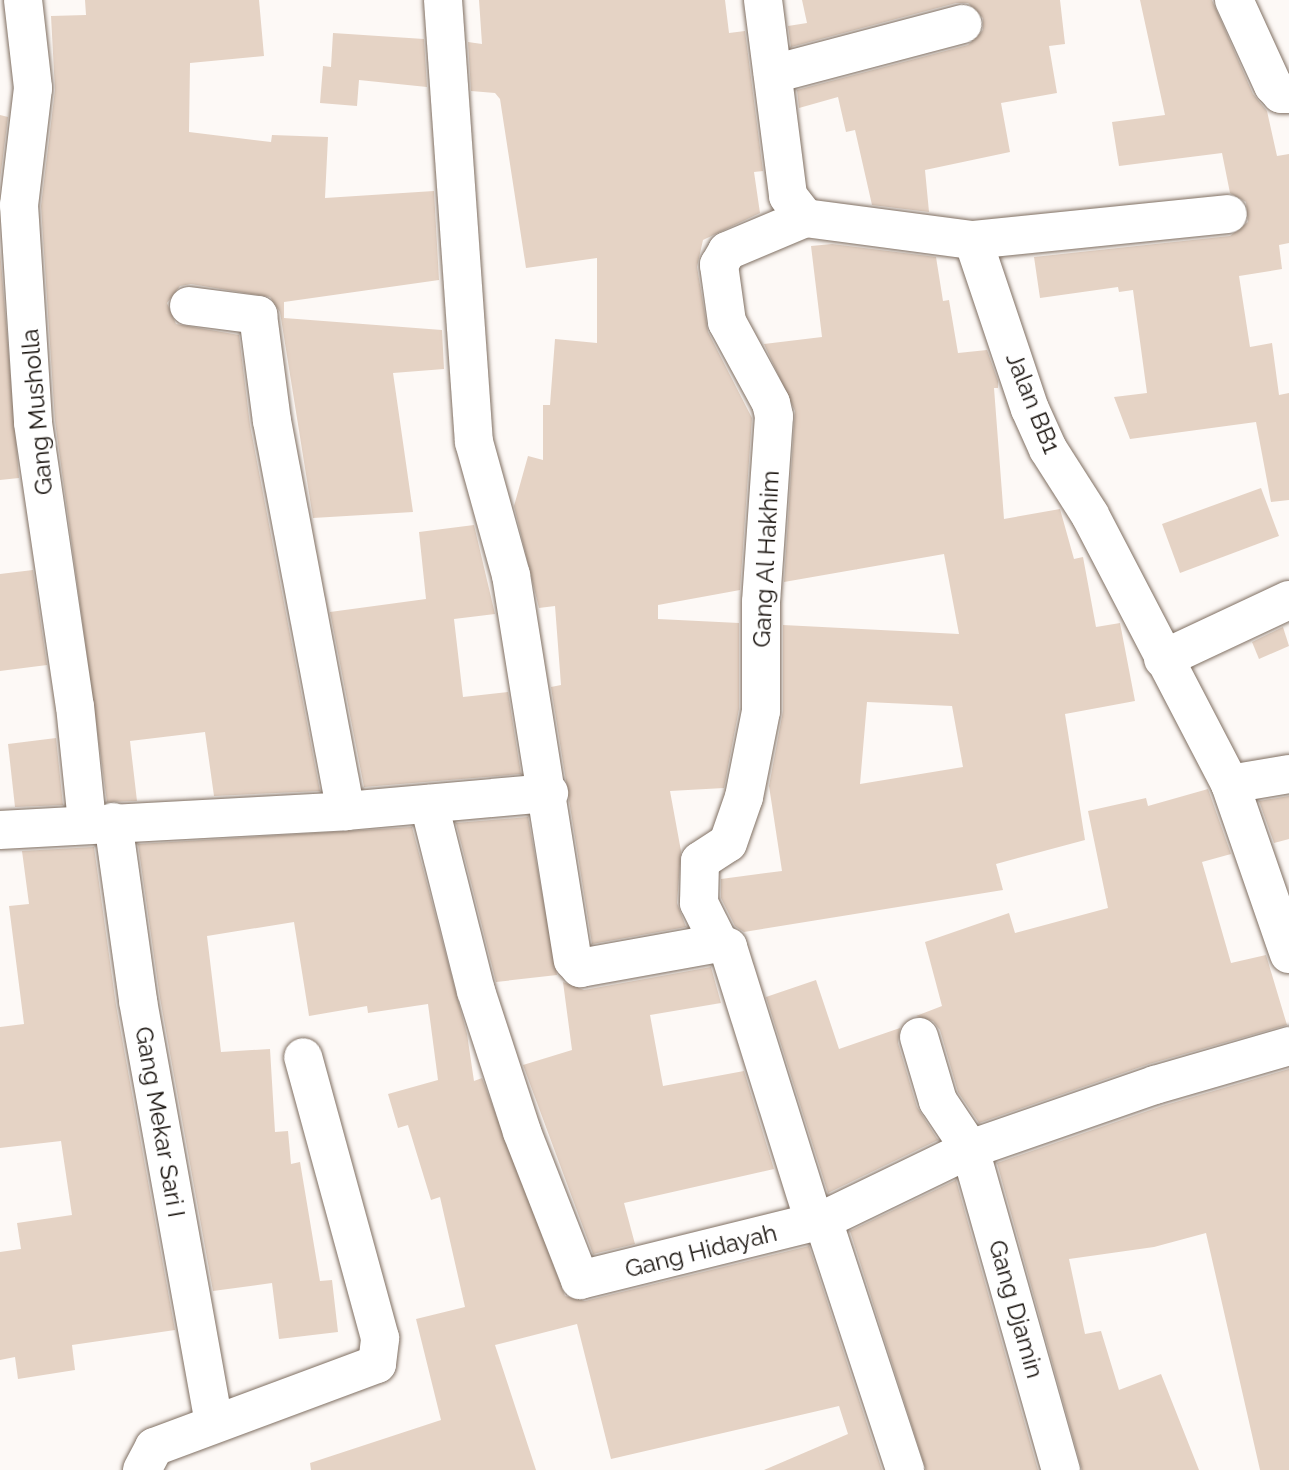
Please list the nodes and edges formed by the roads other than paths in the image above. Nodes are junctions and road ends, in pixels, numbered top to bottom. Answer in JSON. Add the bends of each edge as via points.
{"nodes":[{"id":1,"x":23,"y":0,"type":"edge"},
{"id":2,"x":443,"y":0,"type":"edge"},
{"id":3,"x":763,"y":0,"type":"edge"},
{"id":4,"x":1234,"y":0,"type":"edge"},
{"id":5,"x":962,"y":24,"type":"dead end"},
{"id":6,"x":773,"y":74,"type":"junction"},
{"id":7,"x":1289,"y":94,"type":"edge"},
{"id":8,"x":1228,"y":214,"type":"dead end"},
{"id":9,"x":805,"y":218,"type":"junction"},
{"id":10,"x":973,"y":240,"type":"junction"},
{"id":11,"x":189,"y":306,"type":"dead end"},
{"id":12,"x":1289,"y":600,"type":"edge"},
{"id":13,"x":1163,"y":659,"type":"junction"},
{"id":14,"x":1289,"y":774,"type":"edge"},
{"id":15,"x":1230,"y":784,"type":"junction"},
{"id":16,"x":549,"y":793,"type":"junction"},
{"id":17,"x":429,"y":804,"type":"junction"},
{"id":18,"x":346,"y":811,"type":"junction"},
{"id":19,"x":100,"y":822,"type":"junction"},
{"id":20,"x":0,"y":830,"type":"edge"},
{"id":21,"x":719,"y":943,"type":"junction"},
{"id":22,"x":1289,"y":954,"type":"edge"},
{"id":23,"x":919,"y":1037,"type":"dead end"},
{"id":24,"x":1289,"y":1046,"type":"edge"},
{"id":25,"x":303,"y":1057,"type":"dead end"},
{"id":26,"x":970,"y":1149,"type":"junction"},
{"id":27,"x":819,"y":1221,"type":"junction"},
{"id":28,"x":214,"y":1422,"type":"junction"},
{"id":29,"x":142,"y":1470,"type":"edge"},
{"id":30,"x":905,"y":1470,"type":"edge"},
{"id":31,"x":1060,"y":1470,"type":"edge"}],
"edges":[{"from":1,"to":19,"type":"street","name":"Gang Musholla","via":[[33,89],[19,205],[33,423],[75,706]]},
{"from":2,"to":16,"type":"street","via":[[466,274],[474,442],[511,575]]},
{"from":3,"to":6,"type":"street"},
{"from":4,"to":7,"type":"street","via":[[1273,85],[1281,94]]},
{"from":5,"to":6,"type":"street"},
{"from":6,"to":9,"type":"street","via":[[788,196]]},
{"from":8,"to":10,"type":"street"},
{"from":9,"to":10,"type":"street"},
{"from":9,"to":21,"type":"street","name":"Gang Al Hakhim","via":[[727,251],[719,265],[727,322],[771,402],[774,416],[761,602],[761,711],[744,797],[728,843],[700,861],[699,902]]},
{"from":10,"to":13,"type":"street","name":"Jalan BB1","via":[[1048,449],[1090,515]]},
{"from":11,"to":18,"type":"street","via":[[258,315],[272,421]]},
{"from":12,"to":13,"type":"street"},
{"from":13,"to":15,"type":"street","name":"Jalan BB1"},
{"from":14,"to":15,"type":"street"},
{"from":15,"to":22,"type":"street","name":"Jalan BB1"},
{"from":16,"to":17,"type":"street"},
{"from":16,"to":21,"type":"street","via":[[573,960],[580,968]]},
{"from":17,"to":18,"type":"street"},
{"from":17,"to":27,"type":"street","name":"Gang Hidayah","via":[[475,991],[522,1132],[580,1280]]},
{"from":18,"to":19,"type":"street"},
{"from":19,"to":20,"type":"street"},
{"from":19,"to":28,"type":"street","name":"Gang Mekar Sari I","via":[[138,1001]]},
{"from":21,"to":27,"type":"street","via":[[728,947],[733,957]]},
{"from":23,"to":26,"type":"street","name":"Gang Djamin","via":[[938,1101]]},
{"from":24,"to":26,"type":"street","name":"Gang Hidayah","via":[[1155,1085]]},
{"from":25,"to":28,"type":"street","via":[[380,1338],[377,1364]]},
{"from":26,"to":27,"type":"street","name":"Gang Hidayah"},
{"from":26,"to":31,"type":"street","name":"Gang Djamin"},
{"from":27,"to":30,"type":"street"},
{"from":28,"to":29,"type":"street","via":[[154,1447]]}]}
